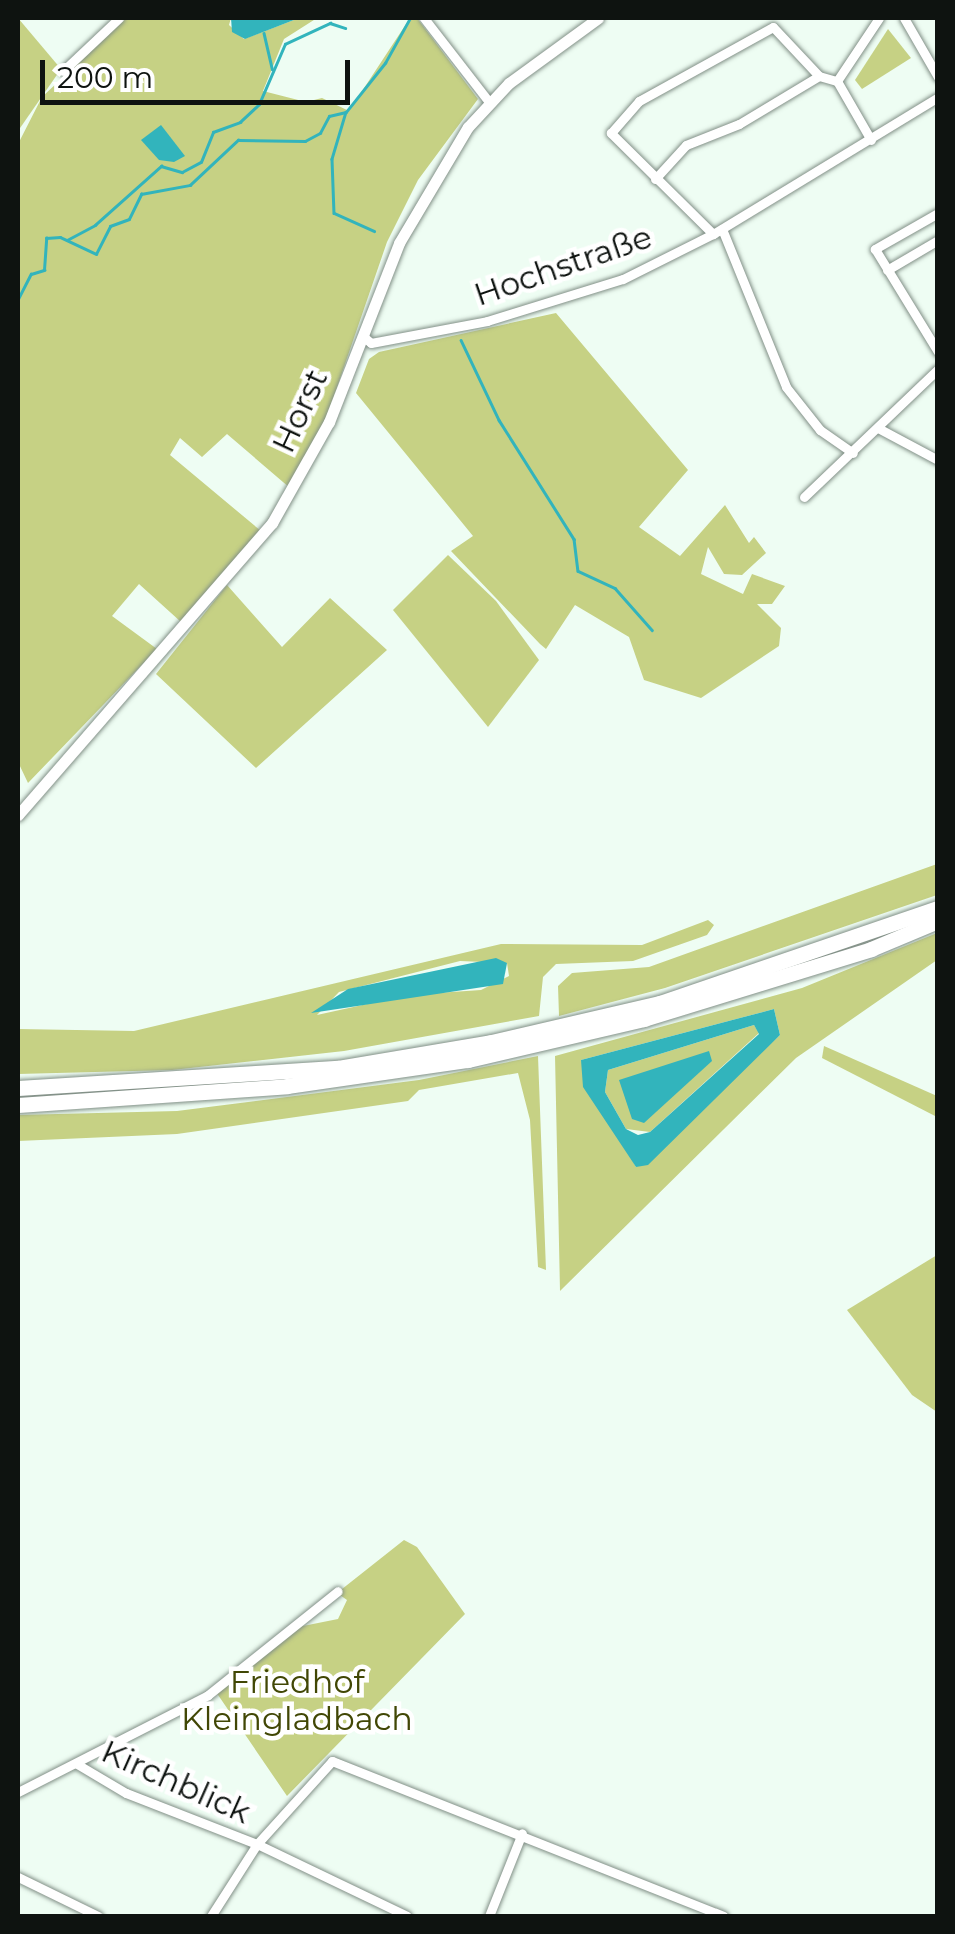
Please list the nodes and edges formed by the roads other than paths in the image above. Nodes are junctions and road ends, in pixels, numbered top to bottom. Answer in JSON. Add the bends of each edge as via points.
{"nodes":[{"id":1,"x":118,"y":18,"type":"edge"},
{"id":2,"x":424,"y":18,"type":"edge"},
{"id":3,"x":598,"y":18,"type":"edge"},
{"id":4,"x":879,"y":18,"type":"edge"},
{"id":5,"x":904,"y":18,"type":"edge"},
{"id":6,"x":63,"y":72,"type":"dead end"},
{"id":7,"x":818,"y":76,"type":"junction"},
{"id":8,"x":938,"y":78,"type":"edge"},
{"id":9,"x":838,"y":81,"type":"junction"},
{"id":10,"x":938,"y":97,"type":"edge"},
{"id":11,"x":490,"y":103,"type":"junction"},
{"id":12,"x":871,"y":140,"type":"junction"},
{"id":13,"x":655,"y":178,"type":"junction"},
{"id":14,"x":938,"y":214,"type":"edge"},
{"id":15,"x":717,"y":232,"type":"junction"},
{"id":16,"x":938,"y":240,"type":"edge"},
{"id":17,"x":887,"y":270,"type":"junction"},
{"id":18,"x":364,"y":336,"type":"junction"},
{"id":19,"x":938,"y":352,"type":"edge"},
{"id":20,"x":938,"y":369,"type":"edge"},
{"id":21,"x":878,"y":428,"type":"junction"},
{"id":22,"x":853,"y":452,"type":"junction"},
{"id":23,"x":938,"y":460,"type":"edge"},
{"id":24,"x":804,"y":497,"type":"dead end"},
{"id":25,"x":18,"y":815,"type":"edge"},
{"id":26,"x":938,"y":908,"type":"edge"},
{"id":27,"x":938,"y":921,"type":"edge"},
{"id":28,"x":18,"y":1088,"type":"edge"},
{"id":29,"x":18,"y":1106,"type":"edge"},
{"id":30,"x":338,"y":1591,"type":"dead end"},
{"id":31,"x":77,"y":1764,"type":"junction"},
{"id":32,"x":18,"y":1792,"type":"edge"},
{"id":33,"x":522,"y":1834,"type":"junction"},
{"id":34,"x":256,"y":1844,"type":"junction"},
{"id":35,"x":18,"y":1877,"type":"edge"},
{"id":36,"x":98,"y":1916,"type":"edge"},
{"id":37,"x":211,"y":1916,"type":"edge"},
{"id":38,"x":406,"y":1916,"type":"edge"},
{"id":39,"x":488,"y":1916,"type":"edge"},
{"id":40,"x":723,"y":1916,"type":"edge"}],
"edges":[{"from":1,"to":6,"type":"street"},
{"from":2,"to":11,"type":"street"},
{"from":3,"to":11,"type":"street","name":"Horst"},
{"from":4,"to":9,"type":"street"},
{"from":5,"to":8,"type":"street"},
{"from":7,"to":9,"type":"street"},
{"from":7,"to":13,"type":"street","via":[[739,124],[686,145]]},
{"from":7,"to":13,"type":"street","via":[[772,27],[639,100],[611,133]]},
{"from":9,"to":12,"type":"street"},
{"from":10,"to":12,"type":"street","name":"Hochstraße"},
{"from":11,"to":18,"type":"street","name":"Horst","via":[[422,198]]},
{"from":12,"to":15,"type":"street","name":"Hochstraße"},
{"from":13,"to":15,"type":"street"},
{"from":14,"to":17,"type":"street","via":[[875,249]]},
{"from":15,"to":18,"type":"street","name":"Hochstraße","via":[[623,278],[503,316],[371,343]]},
{"from":15,"to":22,"type":"street","via":[[786,387],[820,430]]},
{"from":16,"to":17,"type":"street"},
{"from":17,"to":19,"type":"street"},
{"from":18,"to":25,"type":"street","name":"Horst","via":[[329,422],[272,523]]},
{"from":20,"to":21,"type":"street"},
{"from":21,"to":22,"type":"street"},
{"from":21,"to":23,"type":"street"},
{"from":22,"to":24,"type":"street"},
{"from":26,"to":28,"type":"highway","via":[[660,1003],[491,1042],[338,1068]]},
{"from":27,"to":29,"type":"highway","via":[[872,949],[644,1019],[468,1060],[287,1086]]},
{"from":30,"to":31,"type":"street","via":[[208,1695]]},
{"from":31,"to":32,"type":"street"},
{"from":31,"to":34,"type":"street","name":"Kirchblick","via":[[126,1794]]},
{"from":33,"to":34,"type":"street","via":[[332,1761]]},
{"from":33,"to":39,"type":"street"},
{"from":33,"to":40,"type":"street"},
{"from":34,"to":37,"type":"street"},
{"from":34,"to":38,"type":"street","name":"Kirchblick"},
{"from":35,"to":36,"type":"street"}]}
